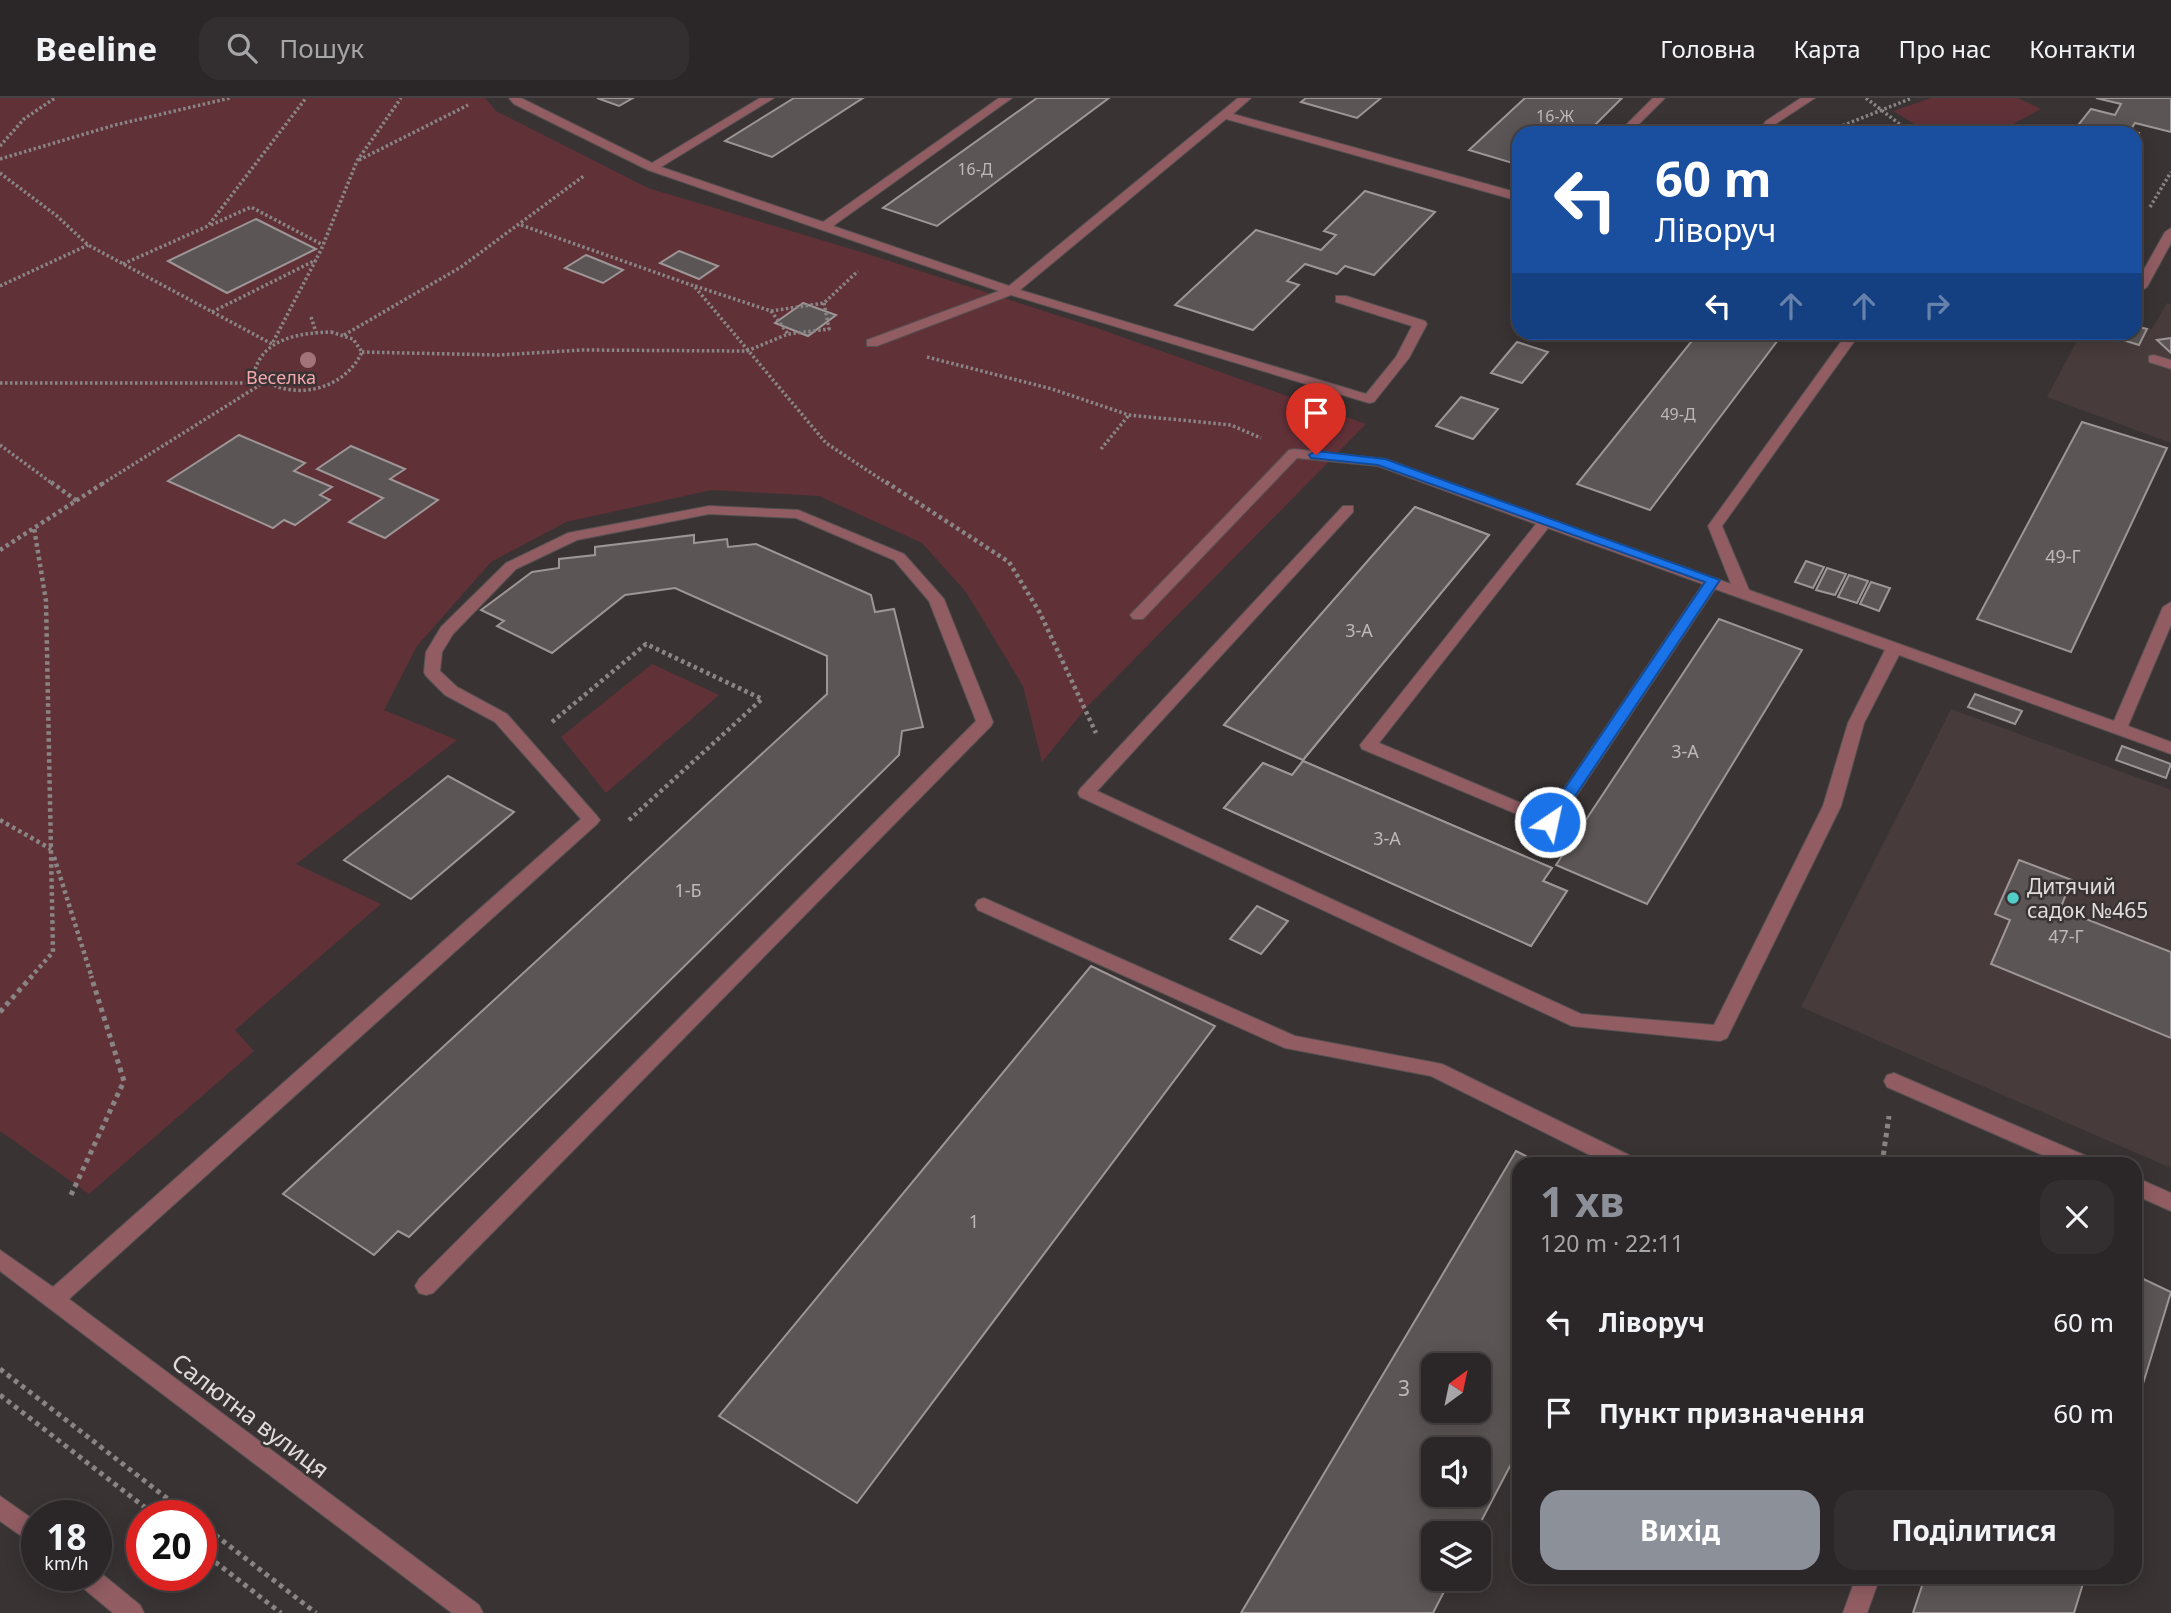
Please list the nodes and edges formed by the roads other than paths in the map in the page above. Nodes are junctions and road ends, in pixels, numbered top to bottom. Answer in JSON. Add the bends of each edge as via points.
{"nodes":[{"id":1,"x":768,"y":98,"type":"edge"},
{"id":2,"x":1006,"y":98,"type":"edge"},
{"id":3,"x":1245,"y":98,"type":"edge"},
{"id":4,"x":1659,"y":98,"type":"edge"},
{"id":5,"x":1809,"y":98,"type":"edge"},
{"id":6,"x":519,"y":99,"type":"edge"},
{"id":7,"x":1224,"y":115,"type":"junction"},
{"id":8,"x":1631,"y":126,"type":"edge"},
{"id":9,"x":1768,"y":126,"type":"edge"},
{"id":10,"x":652,"y":168,"type":"junction"},
{"id":11,"x":1512,"y":195,"type":"edge"},
{"id":12,"x":824,"y":227,"type":"junction"},
{"id":13,"x":2171,"y":232,"type":"edge"},
{"id":14,"x":2142,"y":285,"type":"edge"},
{"id":15,"x":1011,"y":291,"type":"junction"},
{"id":16,"x":1341,"y":299,"type":"dead end"},
{"id":17,"x":1849,"y":340,"type":"edge"},
{"id":18,"x":872,"y":343,"type":"road end"},
{"id":19,"x":2154,"y":359,"type":"dead end"},
{"id":20,"x":2171,"y":365,"type":"edge"},
{"id":21,"x":1348,"y":509,"type":"dead end"},
{"id":22,"x":1546,"y":521,"type":"junction"},
{"id":23,"x":1713,"y":580,"type":"junction"},
{"id":24,"x":1742,"y":591,"type":"junction"},
{"id":25,"x":2171,"y":607,"type":"edge"},
{"id":26,"x":1138,"y":615,"type":"dead end"},
{"id":27,"x":1895,"y":647,"type":"junction"},
{"id":28,"x":2119,"y":729,"type":"junction"},
{"id":29,"x":2171,"y":748,"type":"edge"},
{"id":30,"x":984,"y":905,"type":"dead end"},
{"id":31,"x":1894,"y":1081,"type":"road end"},
{"id":32,"x":1614,"y":1157,"type":"edge"},
{"id":33,"x":2068,"y":1157,"type":"edge"},
{"id":34,"x":2142,"y":1189,"type":"edge"},
{"id":35,"x":2171,"y":1202,"type":"edge"},
{"id":36,"x":0,"y":1259,"type":"edge"},
{"id":37,"x":426,"y":1286,"type":"dead end"},
{"id":38,"x":53,"y":1300,"type":"junction"},
{"id":39,"x":0,"y":1507,"type":"edge"},
{"id":40,"x":21,"y":1523,"type":"edge"},
{"id":41,"x":1865,"y":1584,"type":"edge"},
{"id":42,"x":105,"y":1591,"type":"edge"},
{"id":43,"x":132,"y":1613,"type":"edge"},
{"id":44,"x":471,"y":1613,"type":"edge"},
{"id":45,"x":1855,"y":1613,"type":"edge"}],
"edges":[{"from":1,"to":10,"type":"street"},
{"from":2,"to":12,"type":"street"},
{"from":3,"to":7,"type":"street"},
{"from":4,"to":8,"type":"street"},
{"from":5,"to":9,"type":"street"},
{"from":6,"to":10,"type":"street"},
{"from":7,"to":11,"type":"street"},
{"from":7,"to":15,"type":"street"},
{"from":10,"to":12,"type":"street"},
{"from":12,"to":15,"type":"street"},
{"from":13,"to":14,"type":"street"},
{"from":15,"to":16,"type":"street","via":[[1369,399],[1402,358],[1420,324]]},
{"from":15,"to":18,"type":"street"},
{"from":17,"to":24,"type":"street","via":[[1715,526]]},
{"from":19,"to":20,"type":"street"},
{"from":21,"to":27,"type":"street","via":[[1086,793],[1579,1021],[1720,1033],[1832,806],[1856,723]]},
{"from":22,"to":23,"type":"street"},
{"from":22,"to":23,"type":"street","via":[[1368,745],[1550,822]]},
{"from":22,"to":26,"type":"street","via":[[1380,462],[1294,453]]},
{"from":23,"to":24,"type":"street"},
{"from":24,"to":27,"type":"street"},
{"from":25,"to":28,"type":"street"},
{"from":27,"to":28,"type":"street"},
{"from":28,"to":29,"type":"street"},
{"from":30,"to":32,"type":"street","via":[[1292,1044],[1435,1069]]},
{"from":31,"to":33,"type":"street"},
{"from":34,"to":35,"type":"street"},
{"from":36,"to":38,"type":"street","name":"Салютна вулиця"},
{"from":37,"to":38,"type":"street","via":[[985,722],[936,598],[899,557],[798,514],[709,510],[573,536],[511,566],[447,631],[434,652],[432,672],[451,691],[501,718],[591,820]]},
{"from":38,"to":44,"type":"street","name":"Салютна вулиця"},
{"from":39,"to":40,"type":"street"},
{"from":41,"to":45,"type":"street"},
{"from":42,"to":43,"type":"street"}]}
